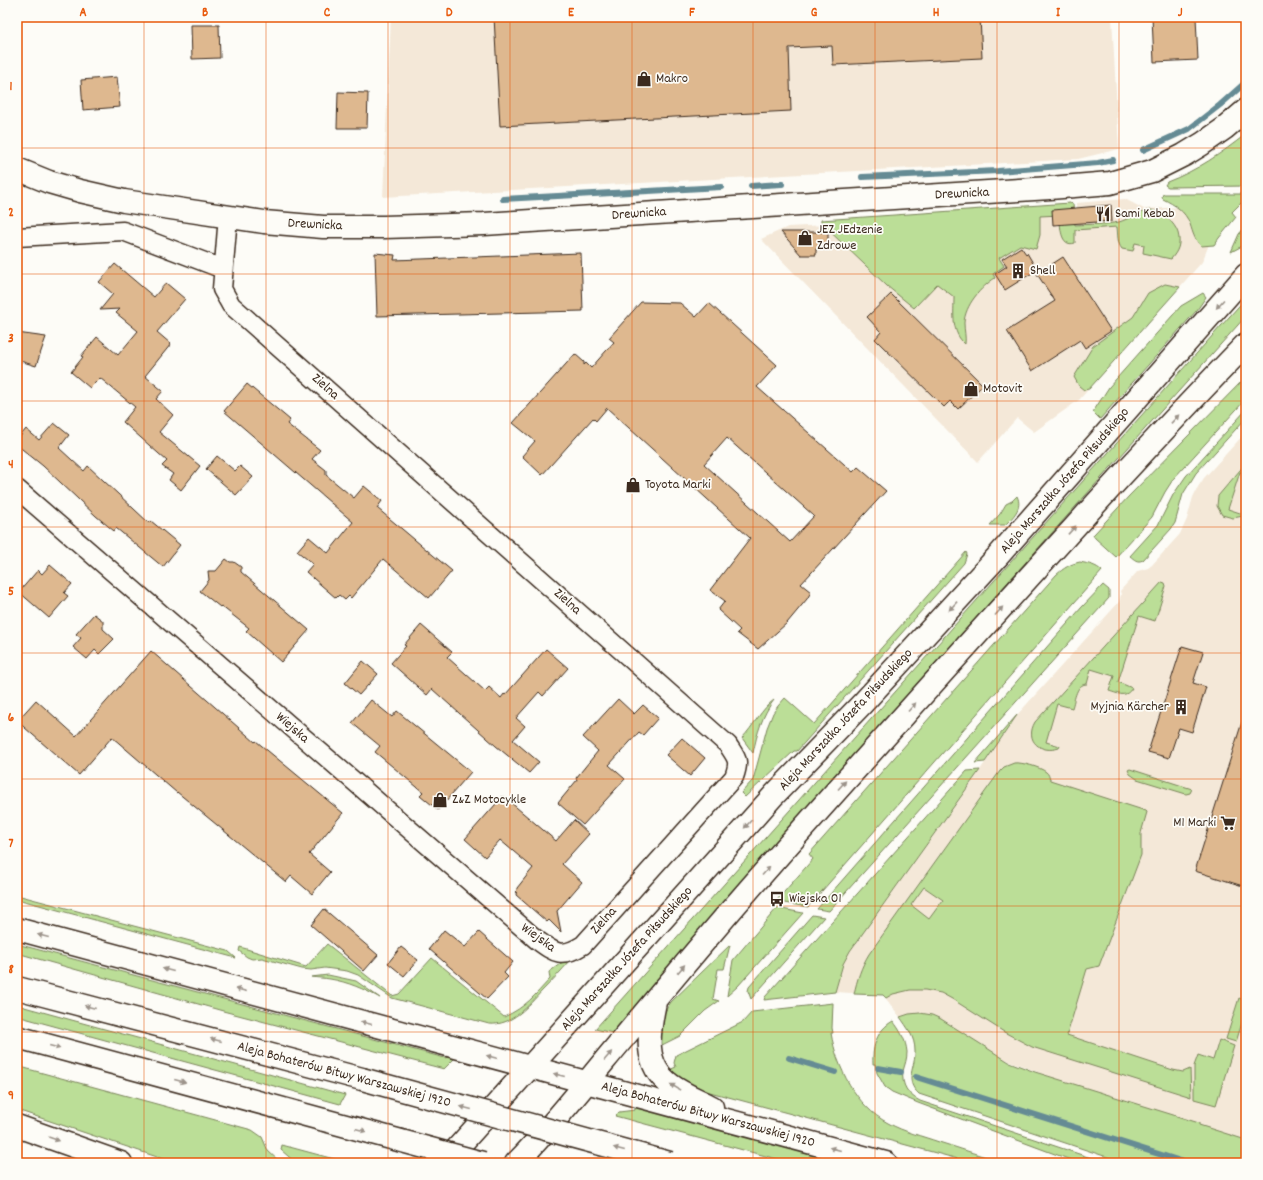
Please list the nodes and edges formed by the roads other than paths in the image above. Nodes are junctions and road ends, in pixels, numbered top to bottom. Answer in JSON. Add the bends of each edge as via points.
{"nodes":[{"id":1,"x":1246,"y":110,"type":"edge"},
{"id":2,"x":17,"y":169,"type":"edge"},
{"id":3,"x":228,"y":216,"type":"junction"},
{"id":4,"x":17,"y":237,"type":"edge"},
{"id":5,"x":223,"y":269,"type":"junction"},
{"id":6,"x":1246,"y":275,"type":"edge"},
{"id":7,"x":1246,"y":344,"type":"edge"},
{"id":8,"x":17,"y":488,"type":"edge"},
{"id":9,"x":17,"y":929,"type":"edge"},
{"id":10,"x":573,"y":950,"type":"joint"},
{"id":11,"x":17,"y":988,"type":"edge"},
{"id":12,"x":655,"y":999,"type":"junction"},
{"id":13,"x":17,"y":1037,"type":"edge"},
{"id":14,"x":530,"y":1067,"type":"junction"},
{"id":15,"x":587,"y":1083,"type":"junction"},
{"id":16,"x":746,"y":1125,"type":"junction"},
{"id":17,"x":17,"y":1126,"type":"edge"},
{"id":18,"x":121,"y":1163,"type":"edge"},
{"id":19,"x":444,"y":1163,"type":"edge"},
{"id":20,"x":484,"y":1163,"type":"edge"},
{"id":21,"x":516,"y":1163,"type":"edge"},
{"id":22,"x":670,"y":1163,"type":"edge"},
{"id":23,"x":886,"y":1163,"type":"edge"}],
"edges":[{"from":1,"to":3,"type":"main road","name":"Drewnicka","via":[[1225,128],[1184,155],[1152,171],[1110,183],[406,227],[271,223]]},
{"from":2,"to":3,"type":"main road","name":"Drewnicka","via":[[49,182],[104,197]]},
{"from":3,"to":5,"type":"street","name":"Zielna"},
{"from":4,"to":5,"type":"street","via":[[123,232]]},
{"from":5,"to":10,"type":"street","name":"Zielna","via":[[222,289],[232,305],[728,744],[737,759],[734,777],[583,945]]},
{"from":6,"to":14,"type":"main road","name":"Aleja Marszałka Józefa Piłsudskiego","one_way":true,"via":[[998,556],[774,795]]},
{"from":12,"to":7,"type":"main road","one_way":true,"via":[[811,819],[1046,558]]},
{"from":8,"to":10,"type":"street","name":"Wiejska","via":[[537,940],[561,954]]},
{"from":14,"to":9,"type":"main road","name":"Aleja Bohaterów Bitwy Warszawskiej 1920","one_way":true},
{"from":22,"to":11,"type":"main road","name":"Aleja Bohaterów Bitwy Warszawskiej 1920","one_way":true,"bridge":true},
{"from":15,"to":12,"type":"main road","one_way":true},
{"from":16,"to":12,"type":"main road","one_way":true,"via":[[671,1085],[654,1066],[650,1055],[649,1028]]},
{"from":13,"to":20,"type":"main road","one_way":true,"bridge":true},
{"from":15,"to":14,"type":"main road","name":"Aleja Bohaterów Bitwy Warszawskiej 1920","one_way":true},
{"from":14,"to":19,"type":"main road","name":"Aleja Marszałka Józefa Piłsudskiego"},
{"from":15,"to":16,"type":"main road","name":"Aleja Bohaterów Bitwy Warszawskiej 1920"},
{"from":15,"to":21,"type":"main road"},
{"from":23,"to":16,"type":"main road","name":"Aleja Bohaterów Bitwy Warszawskiej 1920","one_way":true},
{"from":17,"to":18,"type":"main road","one_way":true}]}
